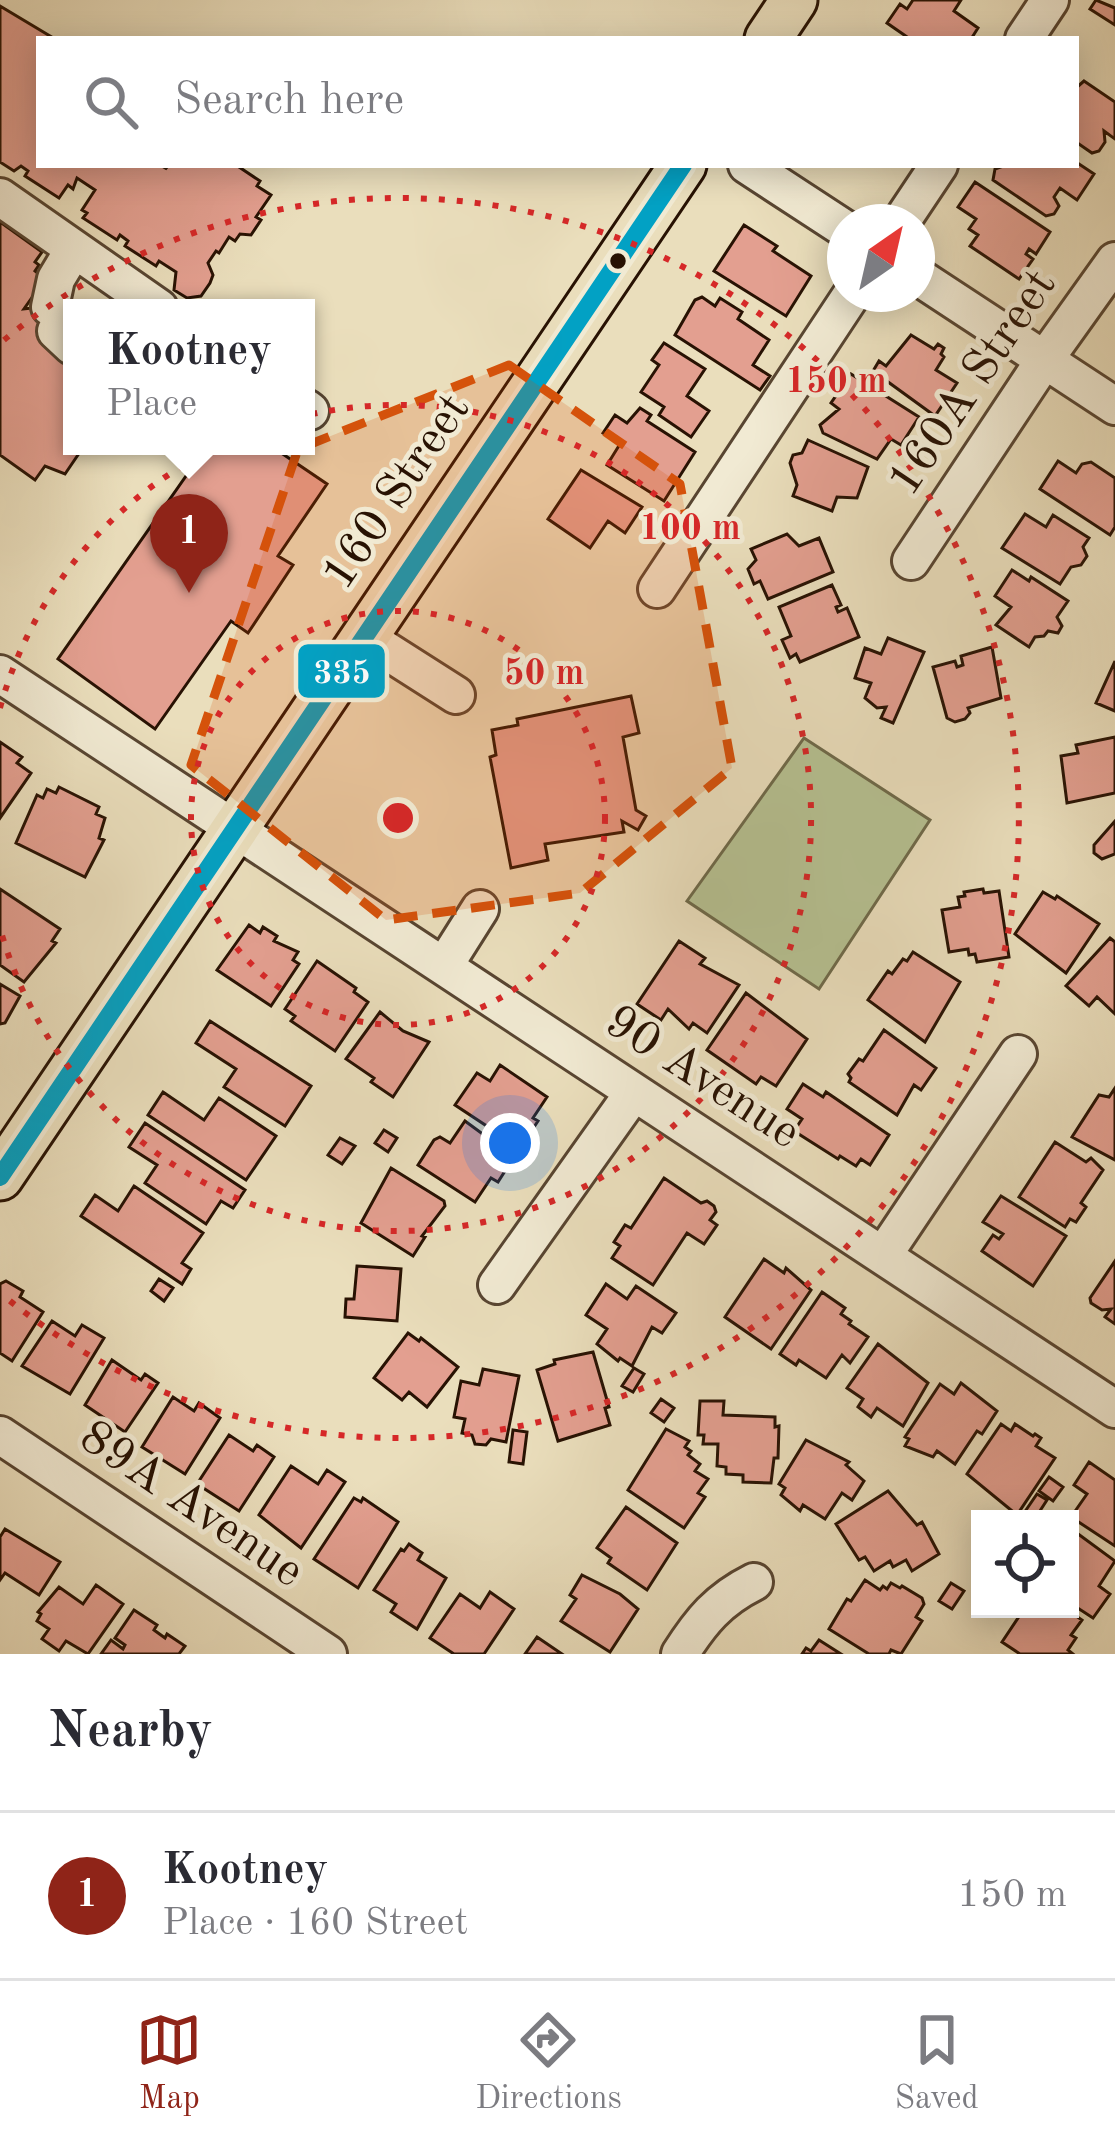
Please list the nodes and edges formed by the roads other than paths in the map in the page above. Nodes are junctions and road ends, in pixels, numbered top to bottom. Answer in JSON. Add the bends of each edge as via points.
{"nodes":[{"id":1,"x":1050,"y":0,"type":"edge"},
{"id":2,"x":1026,"y":36,"type":"edge"},
{"id":3,"x":680,"y":168,"type":"edge"},
{"id":4,"x":752,"y":168,"type":"edge"},
{"id":5,"x":937,"y":168,"type":"edge"},
{"id":6,"x":0,"y":196,"type":"edge"},
{"id":7,"x":913,"y":204,"type":"edge"},
{"id":8,"x":827,"y":217,"type":"edge"},
{"id":9,"x":74,"y":249,"type":"junction"},
{"id":10,"x":1115,"y":261,"type":"edge"},
{"id":11,"x":935,"y":288,"type":"edge"},
{"id":12,"x":146,"y":299,"type":"edge"},
{"id":13,"x":840,"y":312,"type":"edge"},
{"id":14,"x":59,"y":328,"type":"edge"},
{"id":15,"x":1045,"y":359,"type":"junction"},
{"id":16,"x":1115,"y":406,"type":"edge"},
{"id":17,"x":911,"y":561,"type":"dead end"},
{"id":18,"x":657,"y":589,"type":"dead end"},
{"id":19,"x":365,"y":637,"type":"junction"},
{"id":20,"x":0,"y":674,"type":"edge"},
{"id":21,"x":456,"y":695,"type":"dead end"},
{"id":22,"x":236,"y":828,"type":"junction"},
{"id":23,"x":481,"y":909,"type":"dead end"},
{"id":24,"x":444,"y":966,"type":"junction"},
{"id":25,"x":1018,"y":1054,"type":"dead end"},
{"id":26,"x":634,"y":1092,"type":"junction"},
{"id":27,"x":0,"y":1178,"type":"edge"},
{"id":28,"x":884,"y":1254,"type":"junction"},
{"id":29,"x":497,"y":1285,"type":"dead end"},
{"id":30,"x":1115,"y":1409,"type":"edge"},
{"id":31,"x":0,"y":1436,"type":"edge"},
{"id":32,"x":754,"y":1582,"type":"dead end"},
{"id":33,"x":328,"y":1654,"type":"edge"},
{"id":34,"x":680,"y":1654,"type":"edge"}],
"edges":[{"from":1,"to":2,"type":"street"},
{"from":3,"to":19,"type":"main road","name":"160 Street"},
{"from":4,"to":8,"type":"street"},
{"from":5,"to":7,"type":"street"},
{"from":6,"to":9,"type":"street"},
{"from":9,"to":12,"type":"street"},
{"from":9,"to":14,"type":"street","via":[[56,279]]},
{"from":10,"to":15,"type":"street","name":"160A Street"},
{"from":11,"to":15,"type":"street"},
{"from":13,"to":18,"type":"street"},
{"from":15,"to":16,"type":"street"},
{"from":15,"to":17,"type":"street","name":"160A Street"},
{"from":19,"to":21,"type":"street"},
{"from":19,"to":22,"type":"main road","name":"160 Street"},
{"from":20,"to":22,"type":"street","name":"90 Avenue"},
{"from":22,"to":24,"type":"street","name":"90 Avenue"},
{"from":22,"to":27,"type":"main road","name":"160 Street"},
{"from":23,"to":24,"type":"street"},
{"from":24,"to":26,"type":"street","name":"90 Avenue"},
{"from":25,"to":28,"type":"street"},
{"from":26,"to":28,"type":"street","name":"90 Avenue"},
{"from":26,"to":29,"type":"street"},
{"from":28,"to":30,"type":"street","name":"90 Avenue"},
{"from":31,"to":33,"type":"street","name":"89A Avenue"},
{"from":32,"to":34,"type":"street","via":[[705,1615]]}]}
